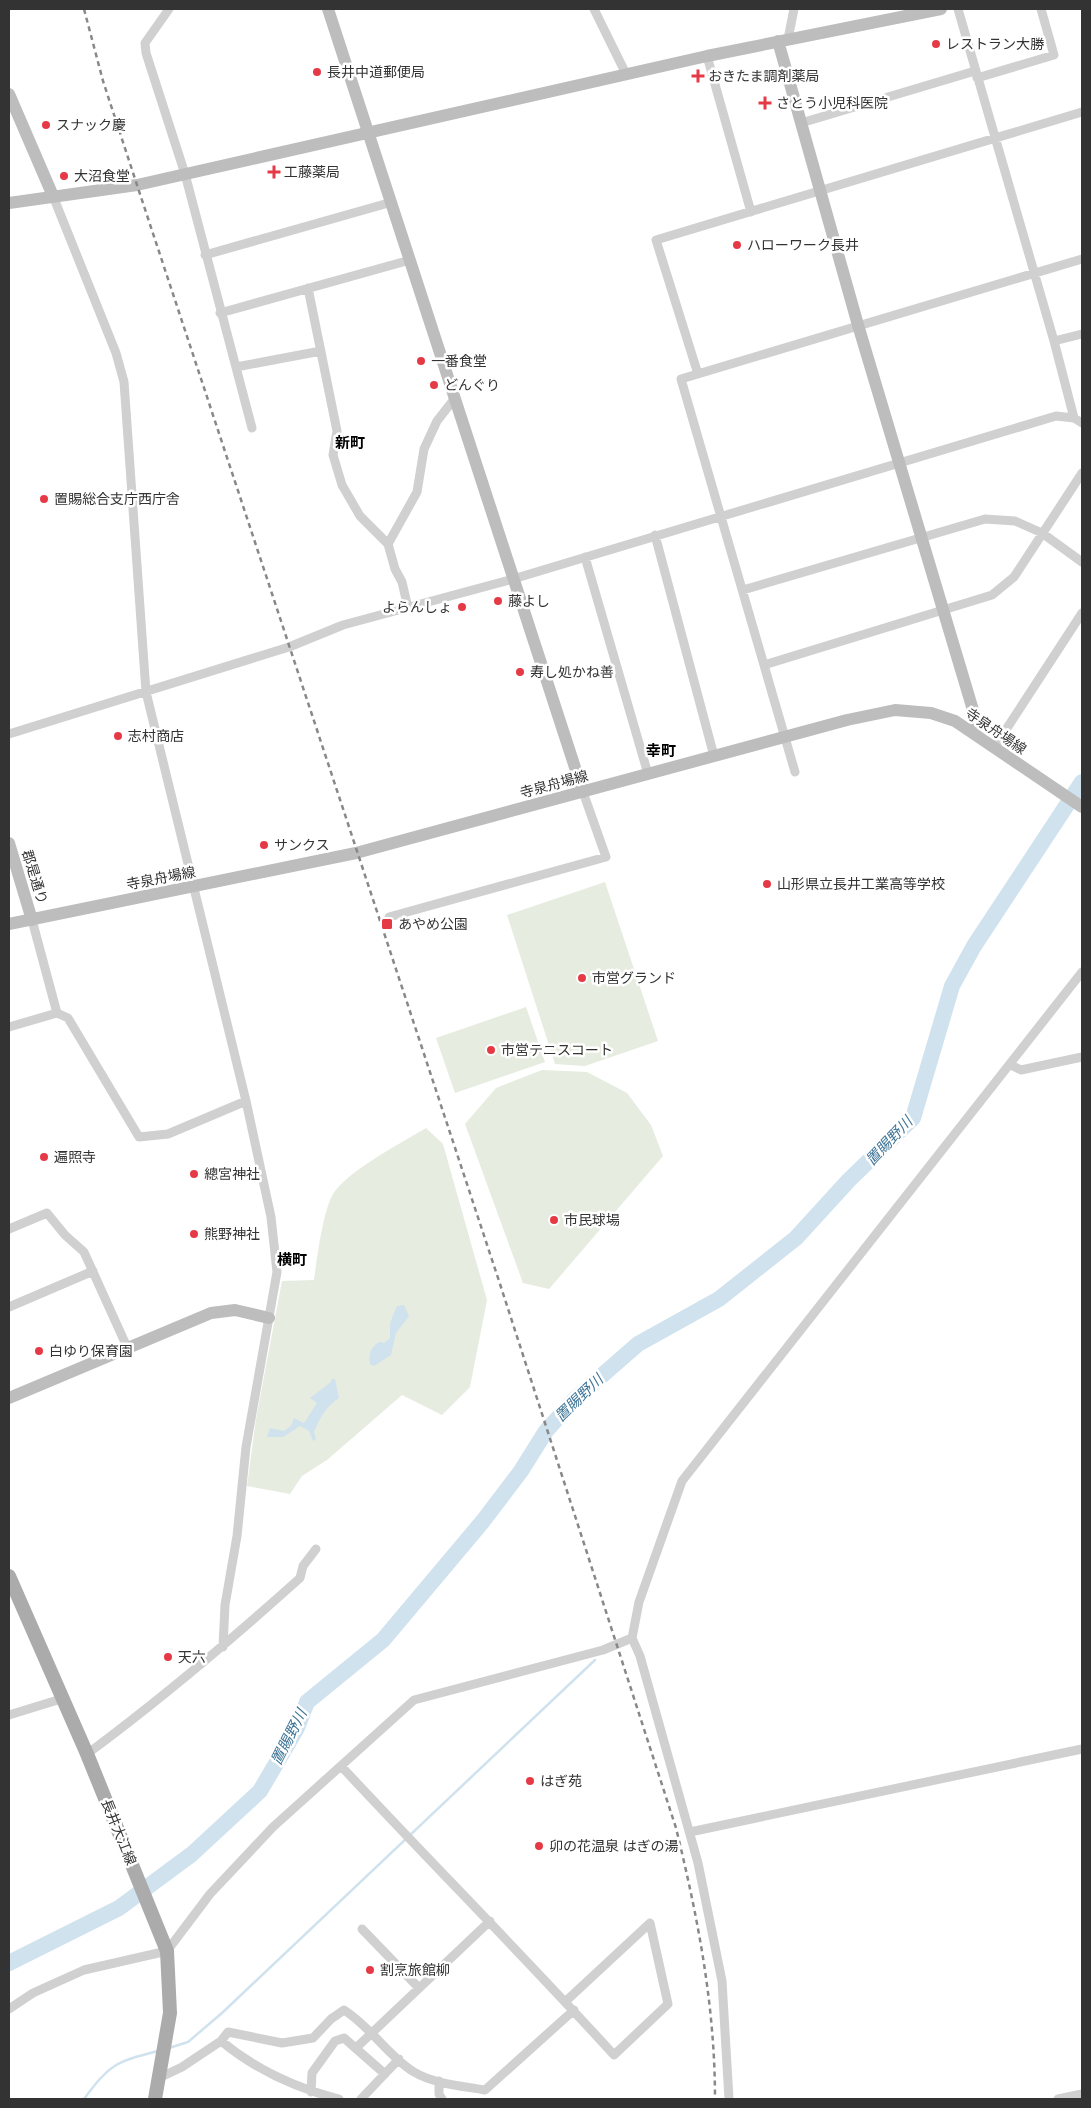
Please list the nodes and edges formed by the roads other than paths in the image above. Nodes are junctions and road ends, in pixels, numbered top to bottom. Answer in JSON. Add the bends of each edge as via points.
{"nodes":[{"id":1,"x":169,"y":9,"type":"edge"},
{"id":2,"x":328,"y":9,"type":"edge"},
{"id":3,"x":594,"y":9,"type":"edge"},
{"id":4,"x":794,"y":9,"type":"edge"},
{"id":5,"x":941,"y":9,"type":"edge"},
{"id":6,"x":958,"y":9,"type":"edge"},
{"id":7,"x":1041,"y":9,"type":"edge"},
{"id":8,"x":783,"y":40,"type":"junction"},
{"id":9,"x":707,"y":56,"type":"junction"},
{"id":10,"x":626,"y":74,"type":"junction"},
{"id":11,"x":976,"y":74,"type":"junction"},
{"id":12,"x":9,"y":94,"type":"edge"},
{"id":13,"x":1082,"y":112,"type":"edge"},
{"id":14,"x":801,"y":123,"type":"junction"},
{"id":15,"x":368,"y":131,"type":"junction"},
{"id":16,"x":994,"y":139,"type":"junction"},
{"id":17,"x":185,"y":174,"type":"junction"},
{"id":18,"x":820,"y":191,"type":"junction"},
{"id":19,"x":53,"y":196,"type":"junction"},
{"id":20,"x":9,"y":202,"type":"edge"},
{"id":21,"x":392,"y":202,"type":"junction"},
{"id":22,"x":751,"y":212,"type":"junction"},
{"id":23,"x":205,"y":255,"type":"junction"},
{"id":24,"x":410,"y":260,"type":"junction"},
{"id":25,"x":1082,"y":260,"type":"edge"},
{"id":26,"x":1034,"y":274,"type":"junction"},
{"id":27,"x":308,"y":288,"type":"junction"},
{"id":28,"x":220,"y":313,"type":"junction"},
{"id":29,"x":858,"y":325,"type":"junction"},
{"id":30,"x":1082,"y":334,"type":"edge"},
{"id":31,"x":1054,"y":341,"type":"junction"},
{"id":32,"x":321,"y":351,"type":"junction"},
{"id":33,"x":236,"y":367,"type":"junction"},
{"id":34,"x":698,"y":374,"type":"junction"},
{"id":35,"x":455,"y":398,"type":"junction"},
{"id":36,"x":1078,"y":421,"type":"edge"},
{"id":37,"x":252,"y":428,"type":"dead end"},
{"id":38,"x":900,"y":462,"type":"junction"},
{"id":39,"x":1082,"y":473,"type":"edge"},
{"id":40,"x":722,"y":515,"type":"junction"},
{"id":41,"x":1042,"y":533,"type":"junction"},
{"id":42,"x":655,"y":536,"type":"junction"},
{"id":43,"x":922,"y":538,"type":"junction"},
{"id":44,"x":388,"y":544,"type":"junction"},
{"id":45,"x":586,"y":557,"type":"junction"},
{"id":46,"x":1082,"y":562,"type":"edge"},
{"id":47,"x":513,"y":578,"type":"junction"},
{"id":48,"x":743,"y":590,"type":"junction"},
{"id":49,"x":408,"y":608,"type":"junction"},
{"id":50,"x":944,"y":610,"type":"junction"},
{"id":51,"x":1082,"y":613,"type":"edge"},
{"id":52,"x":764,"y":665,"type":"junction"},
{"id":53,"x":146,"y":692,"type":"junction"},
{"id":54,"x":9,"y":734,"type":"edge"},
{"id":55,"x":974,"y":734,"type":"junction"},
{"id":56,"x":784,"y":737,"type":"junction"},
{"id":57,"x":998,"y":751,"type":"junction"},
{"id":58,"x":714,"y":756,"type":"junction"},
{"id":59,"x":794,"y":772,"type":"dead end"},
{"id":60,"x":648,"y":774,"type":"junction"},
{"id":61,"x":583,"y":792,"type":"junction"},
{"id":62,"x":1082,"y":806,"type":"edge"},
{"id":63,"x":9,"y":843,"type":"edge"},
{"id":64,"x":194,"y":886,"type":"junction"},
{"id":65,"x":389,"y":917,"type":"dead end"},
{"id":66,"x":32,"y":920,"type":"junction"},
{"id":67,"x":9,"y":924,"type":"edge"},
{"id":68,"x":1082,"y":972,"type":"edge"},
{"id":69,"x":57,"y":1013,"type":"junction"},
{"id":70,"x":9,"y":1027,"type":"edge"},
{"id":71,"x":1082,"y":1057,"type":"edge"},
{"id":72,"x":1011,"y":1065,"type":"junction"},
{"id":73,"x":246,"y":1101,"type":"junction"},
{"id":74,"x":9,"y":1229,"type":"edge"},
{"id":75,"x":93,"y":1271,"type":"junction"},
{"id":76,"x":9,"y":1307,"type":"edge"},
{"id":77,"x":269,"y":1318,"type":"junction"},
{"id":78,"x":127,"y":1347,"type":"junction"},
{"id":79,"x":9,"y":1395,"type":"edge"},
{"id":80,"x":316,"y":1549,"type":"dead end"},
{"id":81,"x":9,"y":1576,"type":"edge"},
{"id":82,"x":632,"y":1638,"type":"junction"},
{"id":83,"x":223,"y":1647,"type":"junction"},
{"id":84,"x":61,"y":1699,"type":"junction"},
{"id":85,"x":9,"y":1715,"type":"edge"},
{"id":86,"x":1082,"y":1749,"type":"edge"},
{"id":87,"x":87,"y":1754,"type":"junction"},
{"id":88,"x":341,"y":1766,"type":"junction"},
{"id":89,"x":690,"y":1832,"type":"junction"},
{"id":90,"x":490,"y":1921,"type":"junction"},
{"id":91,"x":362,"y":1930,"type":"dead end"},
{"id":92,"x":167,"y":1951,"type":"junction"},
{"id":93,"x":419,"y":1988,"type":"junction"},
{"id":94,"x":566,"y":2001,"type":"junction"},
{"id":95,"x":9,"y":2009,"type":"edge"},
{"id":96,"x":574,"y":2010,"type":"junction"},
{"id":97,"x":373,"y":2032,"type":"junction"},
{"id":98,"x":221,"y":2041,"type":"junction"},
{"id":99,"x":357,"y":2048,"type":"junction"},
{"id":100,"x":399,"y":2059,"type":"junction"},
{"id":101,"x":385,"y":2074,"type":"junction"},
{"id":102,"x":159,"y":2078,"type":"junction"},
{"id":103,"x":439,"y":2081,"type":"junction"},
{"id":104,"x":312,"y":2092,"type":"junction"},
{"id":105,"x":1082,"y":2094,"type":"edge"},
{"id":106,"x":155,"y":2099,"type":"edge"},
{"id":107,"x":339,"y":2099,"type":"edge"},
{"id":108,"x":361,"y":2099,"type":"edge"},
{"id":109,"x":442,"y":2099,"type":"edge"},
{"id":110,"x":729,"y":2099,"type":"edge"},
{"id":111,"x":1058,"y":2099,"type":"edge"}],
"edges":[{"from":1,"to":17,"type":"street","via":[[148,37],[144,48]]},
{"from":2,"to":15,"type":"street"},
{"from":3,"to":10,"type":"street"},
{"from":4,"to":8,"type":"street"},
{"from":5,"to":8,"type":"street"},
{"from":6,"to":11,"type":"street"},
{"from":7,"to":11,"type":"street","via":[[1054,55]]},
{"from":8,"to":9,"type":"street"},
{"from":8,"to":14,"type":"street"},
{"from":9,"to":10,"type":"street"},
{"from":9,"to":22,"type":"street"},
{"from":10,"to":15,"type":"street"},
{"from":11,"to":14,"type":"street"},
{"from":11,"to":16,"type":"street"},
{"from":12,"to":19,"type":"street"},
{"from":13,"to":16,"type":"street"},
{"from":14,"to":18,"type":"street"},
{"from":15,"to":17,"type":"street"},
{"from":15,"to":21,"type":"street"},
{"from":16,"to":18,"type":"street"},
{"from":16,"to":26,"type":"street"},
{"from":17,"to":19,"type":"street","via":[[137,185]]},
{"from":17,"to":23,"type":"street"},
{"from":18,"to":22,"type":"street"},
{"from":18,"to":29,"type":"street"},
{"from":19,"to":20,"type":"street"},
{"from":19,"to":53,"type":"street","via":[[116,353],[124,382]]},
{"from":21,"to":23,"type":"street"},
{"from":21,"to":24,"type":"street"},
{"from":22,"to":34,"type":"street","via":[[656,240]]},
{"from":23,"to":28,"type":"street"},
{"from":24,"to":27,"type":"street"},
{"from":24,"to":35,"type":"street"},
{"from":25,"to":26,"type":"street"},
{"from":26,"to":29,"type":"street"},
{"from":26,"to":31,"type":"street"},
{"from":27,"to":28,"type":"street"},
{"from":27,"to":32,"type":"street"},
{"from":28,"to":33,"type":"street"},
{"from":29,"to":34,"type":"street"},
{"from":29,"to":38,"type":"street"},
{"from":30,"to":31,"type":"street"},
{"from":31,"to":36,"type":"street"},
{"from":32,"to":33,"type":"street"},
{"from":32,"to":44,"type":"street","via":[[337,431],[333,455],[342,485],[360,516]]},
{"from":33,"to":37,"type":"street"},
{"from":34,"to":40,"type":"street","via":[[681,379]]},
{"from":35,"to":44,"type":"street","via":[[436,421],[424,449],[417,492]]},
{"from":35,"to":47,"type":"street"},
{"from":36,"to":38,"type":"street","via":[[1056,416]]},
{"from":38,"to":40,"type":"street"},
{"from":38,"to":43,"type":"street"},
{"from":39,"to":41,"type":"street"},
{"from":40,"to":42,"type":"street"},
{"from":40,"to":48,"type":"street"},
{"from":41,"to":43,"type":"street","via":[[1015,521],[985,519]]},
{"from":41,"to":46,"type":"street"},
{"from":41,"to":50,"type":"street","via":[[1014,577],[992,595]]},
{"from":42,"to":45,"type":"street"},
{"from":42,"to":58,"type":"street"},
{"from":43,"to":48,"type":"street"},
{"from":43,"to":50,"type":"street"},
{"from":44,"to":49,"type":"street"},
{"from":45,"to":47,"type":"street"},
{"from":45,"to":60,"type":"street"},
{"from":47,"to":49,"type":"street"},
{"from":47,"to":61,"type":"street"},
{"from":48,"to":52,"type":"street"},
{"from":49,"to":53,"type":"street","via":[[343,625],[288,647]]},
{"from":50,"to":52,"type":"street"},
{"from":50,"to":55,"type":"street","via":[[976,720]]},
{"from":51,"to":57,"type":"street"},
{"from":52,"to":56,"type":"street"},
{"from":53,"to":54,"type":"street"},
{"from":53,"to":64,"type":"street"},
{"from":55,"to":56,"type":"street","name":"寺泉舟場線","via":[[955,720],[931,713],[895,710]]},
{"from":55,"to":57,"type":"street","name":"寺泉舟場線"},
{"from":56,"to":58,"type":"street","name":"寺泉舟場線"},
{"from":56,"to":59,"type":"street"},
{"from":57,"to":62,"type":"street","name":"寺泉舟場線"},
{"from":58,"to":60,"type":"street","name":"寺泉舟場線"},
{"from":60,"to":61,"type":"street","name":"寺泉舟場線"},
{"from":61,"to":64,"type":"street","name":"寺泉舟場線","via":[[356,853]]},
{"from":61,"to":65,"type":"street","via":[[606,857]]},
{"from":63,"to":66,"type":"street","name":"郡是通り"},
{"from":64,"to":66,"type":"street","name":"寺泉舟場線"},
{"from":64,"to":73,"type":"street"},
{"from":66,"to":67,"type":"street","name":"寺泉舟場線"},
{"from":66,"to":69,"type":"street"},
{"from":68,"to":72,"type":"street"},
{"from":69,"to":70,"type":"street"},
{"from":69,"to":73,"type":"street","via":[[68,1018],[140,1137],[168,1134]]},
{"from":71,"to":72,"type":"street","via":[[1021,1070]]},
{"from":72,"to":82,"type":"street","via":[[682,1481],[640,1602]]},
{"from":73,"to":77,"type":"street","via":[[272,1216],[277,1272]]},
{"from":74,"to":75,"type":"street","via":[[47,1213],[84,1252]]},
{"from":75,"to":76,"type":"street"},
{"from":75,"to":78,"type":"street"},
{"from":77,"to":78,"type":"street","via":[[235,1310],[211,1313]]},
{"from":77,"to":83,"type":"street","via":[[246,1447],[237,1536],[225,1605]]},
{"from":78,"to":79,"type":"street"},
{"from":80,"to":83,"type":"street","via":[[300,1578]]},
{"from":81,"to":84,"type":"main road","name":"長井大江線"},
{"from":82,"to":88,"type":"street","via":[[603,1650],[414,1700]]},
{"from":82,"to":89,"type":"street","via":[[640,1656]]},
{"from":83,"to":87,"type":"street"},
{"from":84,"to":85,"type":"street"},
{"from":84,"to":87,"type":"main road","name":"長井大江線"},
{"from":86,"to":89,"type":"street"},
{"from":87,"to":92,"type":"main road","name":"長井大江線"},
{"from":88,"to":90,"type":"street"},
{"from":88,"to":92,"type":"street","via":[[266,1834],[210,1894]]},
{"from":89,"to":110,"type":"street","via":[[722,1981]]},
{"from":90,"to":93,"type":"street"},
{"from":90,"to":94,"type":"street"},
{"from":91,"to":93,"type":"street"},
{"from":92,"to":95,"type":"street","via":[[84,1970],[33,1993]]},
{"from":92,"to":102,"type":"main road","name":"長井大江線","via":[[170,2013]]},
{"from":93,"to":97,"type":"street"},
{"from":94,"to":96,"type":"street"},
{"from":94,"to":96,"type":"street","via":[[650,1923],[668,2004],[614,2055]]},
{"from":96,"to":103,"type":"street","via":[[485,2090]]},
{"from":97,"to":98,"type":"street","via":[[344,2010],[331,2018],[313,2038],[282,2043],[228,2032]]},
{"from":97,"to":99,"type":"street"},
{"from":97,"to":100,"type":"street"},
{"from":98,"to":102,"type":"street"},
{"from":98,"to":104,"type":"street","via":[[242,2059]]},
{"from":99,"to":101,"type":"street"},
{"from":99,"to":104,"type":"street","via":[[344,2038],[335,2041],[312,2073]]},
{"from":100,"to":101,"type":"street"},
{"from":100,"to":103,"type":"street","via":[[414,2072]]},
{"from":101,"to":108,"type":"street"},
{"from":102,"to":106,"type":"main road","name":"長井大江線"},
{"from":103,"to":109,"type":"street"},
{"from":104,"to":107,"type":"street"},
{"from":105,"to":111,"type":"street"}]}
